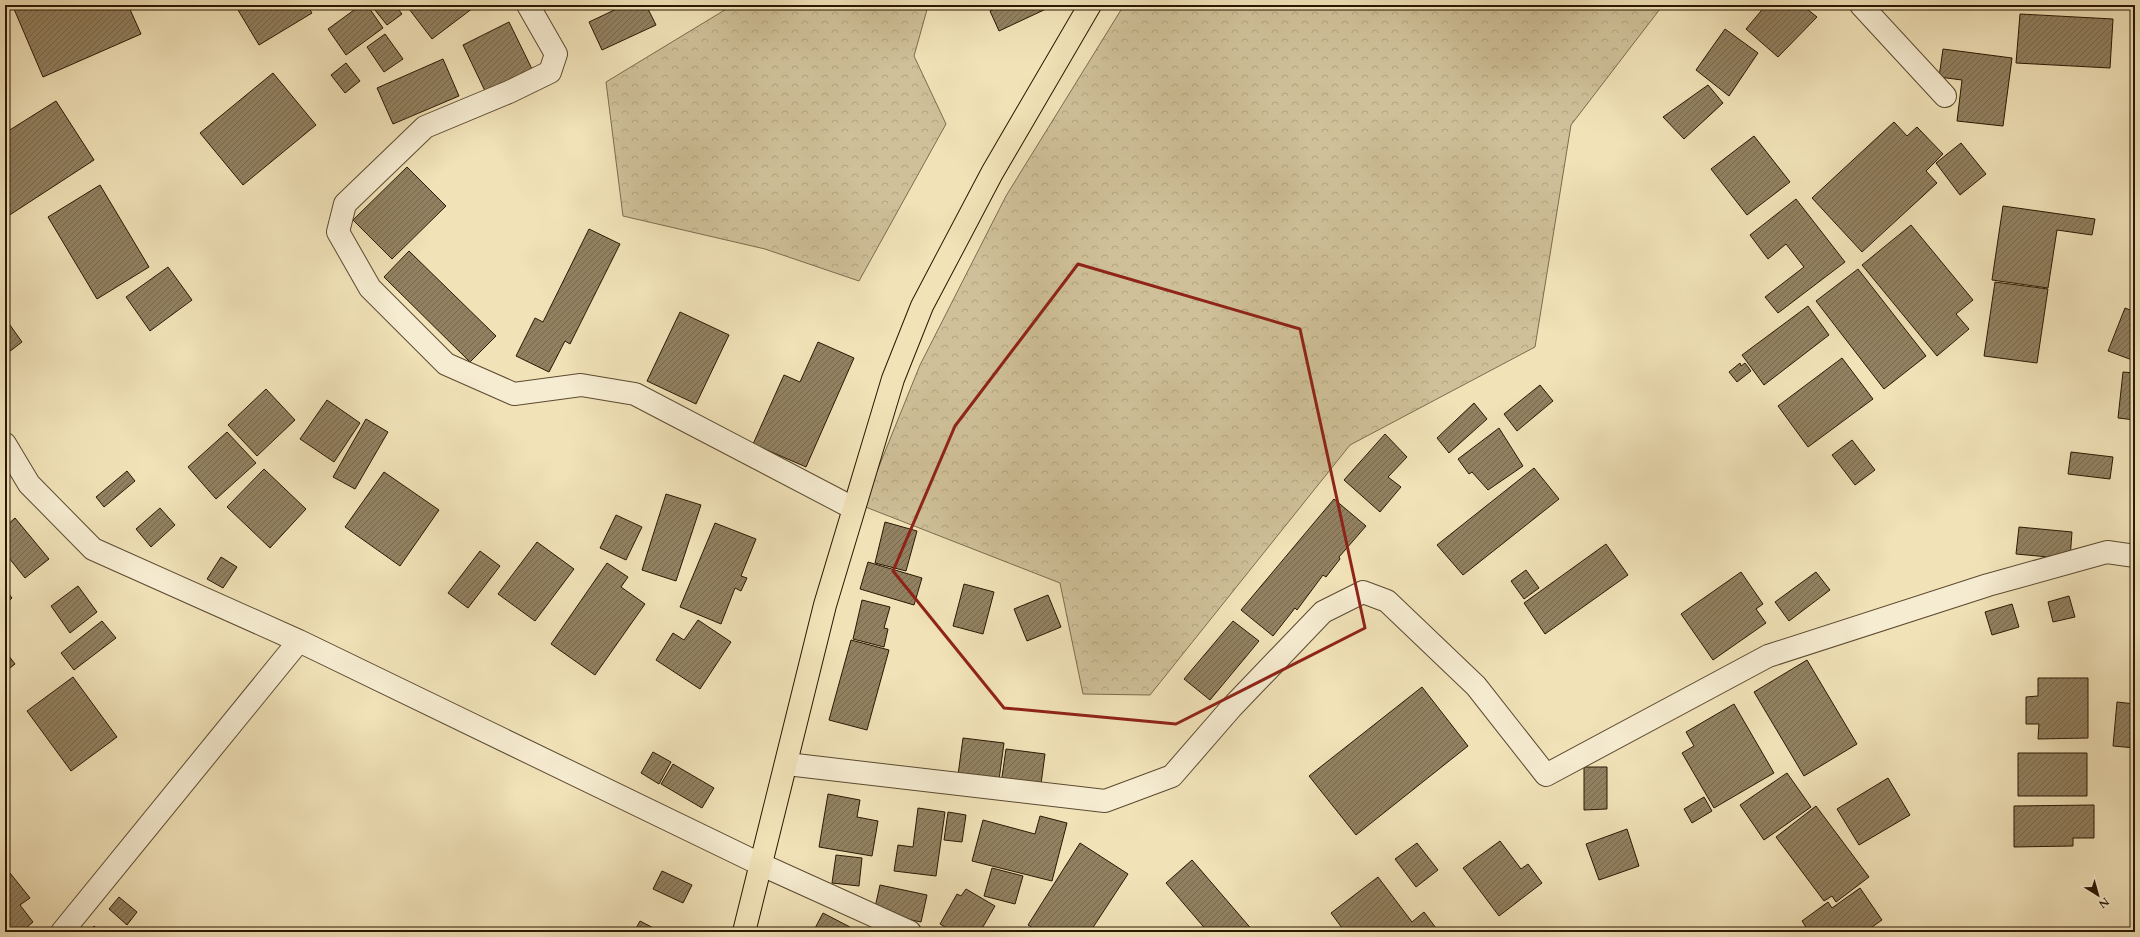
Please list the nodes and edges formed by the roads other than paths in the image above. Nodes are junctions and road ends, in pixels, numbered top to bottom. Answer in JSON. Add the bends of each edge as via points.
{"nodes":[{"id":1,"x":528,"y":5,"type":"edge"},
{"id":2,"x":1090,"y":5,"type":"edge"},
{"id":3,"x":1861,"y":5,"type":"edge"},
{"id":4,"x":1945,"y":96,"type":"dead end"},
{"id":5,"x":5,"y":444,"type":"edge"},
{"id":6,"x":853,"y":508,"type":"junction"},
{"id":7,"x":2135,"y":556,"type":"edge"},
{"id":8,"x":299,"y":641,"type":"junction"},
{"id":9,"x":787,"y":764,"type":"junction"},
{"id":10,"x":762,"y":865,"type":"junction"},
{"id":11,"x":62,"y":932,"type":"edge"},
{"id":12,"x":744,"y":932,"type":"edge"},
{"id":13,"x":910,"y":932,"type":"edge"}],
"edges":[{"from":1,"to":6,"type":"street","via":[[556,54],[550,72],[510,92],[425,127],[346,204],[338,232],[370,288],[446,364],[514,394],[581,385],[635,394]]},
{"from":2,"to":6,"type":"main road","via":[[992,173],[922,306],[893,379]]},
{"from":3,"to":4,"type":"street"},
{"from":5,"to":8,"type":"street","via":[[29,484],[92,549]]},
{"from":6,"to":9,"type":"main road","via":[[825,605]]},
{"from":7,"to":9,"type":"street","via":[[2107,552],[2099,554],[1988,585],[1768,656],[1546,775],[1476,686],[1387,601],[1364,592],[1323,612],[1231,708],[1172,776],[1105,801]]},
{"from":8,"to":10,"type":"street"},
{"from":8,"to":11,"type":"street"},
{"from":9,"to":10,"type":"main road"},
{"from":10,"to":12,"type":"main road"},
{"from":10,"to":13,"type":"street"}]}
